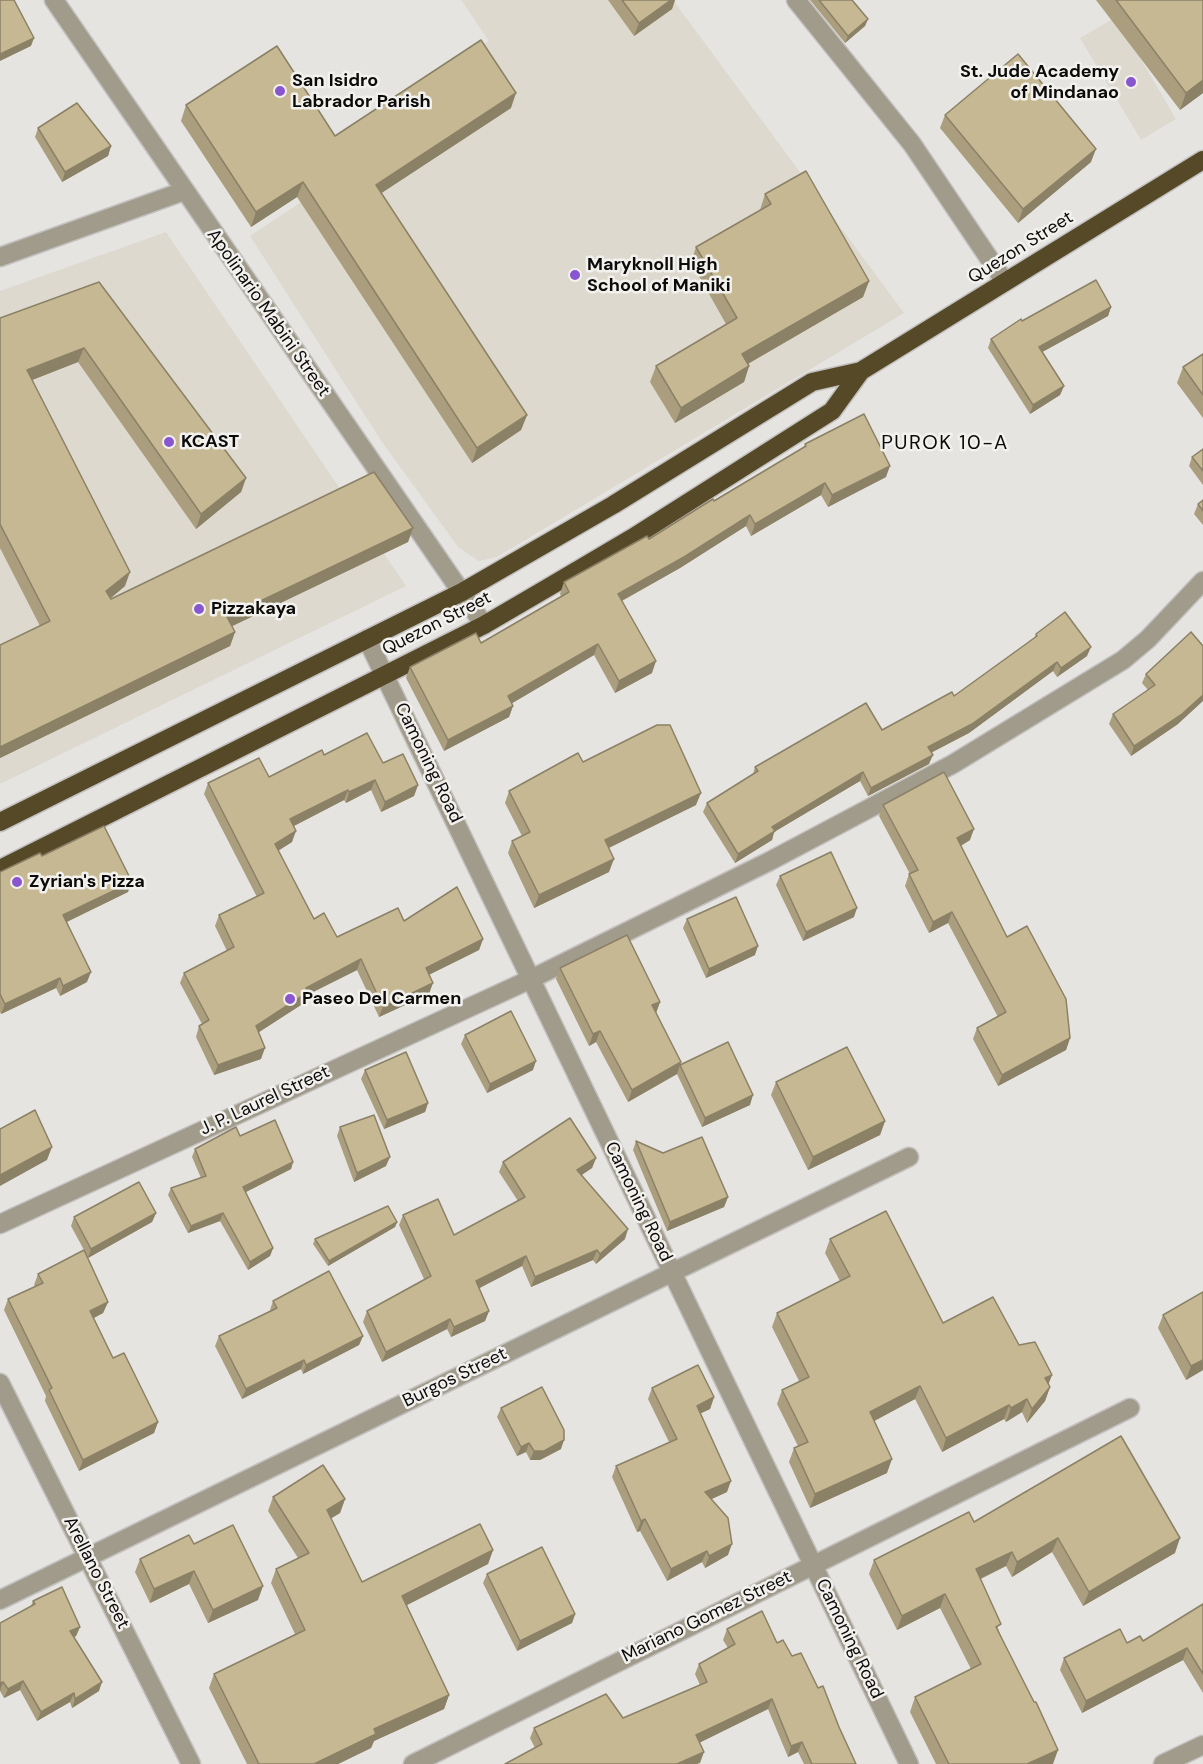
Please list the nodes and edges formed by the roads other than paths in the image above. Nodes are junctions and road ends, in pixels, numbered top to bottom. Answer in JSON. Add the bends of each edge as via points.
{"nodes":[{"id":1,"x":54,"y":0,"type":"edge"},
{"id":2,"x":796,"y":0,"type":"edge"},
{"id":3,"x":1203,"y":160,"type":"edge"},
{"id":4,"x":184,"y":191,"type":"junction"},
{"id":5,"x":0,"y":257,"type":"edge"},
{"id":6,"x":1005,"y":282,"type":"junction"},
{"id":7,"x":861,"y":371,"type":"junction"},
{"id":8,"x":1203,"y":581,"type":"edge"},
{"id":9,"x":462,"y":592,"type":"junction"},
{"id":10,"x":484,"y":625,"type":"junction"},
{"id":11,"x":367,"y":639,"type":"junction"},
{"id":12,"x":385,"y":675,"type":"junction"},
{"id":13,"x":0,"y":822,"type":"edge"},
{"id":14,"x":0,"y":869,"type":"edge"},
{"id":15,"x":531,"y":978,"type":"junction"},
{"id":16,"x":909,"y":1157,"type":"dead end"},
{"id":17,"x":0,"y":1224,"type":"edge"},
{"id":18,"x":672,"y":1272,"type":"junction"},
{"id":19,"x":2,"y":1392,"type":"edge"},
{"id":20,"x":1130,"y":1408,"type":"dead end"},
{"id":21,"x":88,"y":1557,"type":"junction"},
{"id":22,"x":813,"y":1565,"type":"junction"},
{"id":23,"x":0,"y":1600,"type":"edge"},
{"id":24,"x":1203,"y":1745,"type":"edge"},
{"id":25,"x":191,"y":1764,"type":"edge"},
{"id":26,"x":412,"y":1764,"type":"edge"},
{"id":27,"x":909,"y":1764,"type":"edge"},
{"id":28,"x":1163,"y":1764,"type":"edge"}],
"edges":[{"from":1,"to":4,"type":"street","name":"Apolinario Mabini Street"},
{"from":2,"to":6,"type":"street","via":[[912,144]]},
{"from":3,"to":6,"type":"highway","name":"Quezon Street"},
{"from":4,"to":5,"type":"street"},
{"from":4,"to":9,"type":"street","name":"Apolinario Mabini Street"},
{"from":6,"to":7,"type":"highway","name":"Quezon Street"},
{"from":7,"to":9,"type":"highway","name":"Quezon Street","via":[[812,382],[613,505]]},
{"from":7,"to":10,"type":"highway","name":"Quezon Street","via":[[832,411],[632,538]]},
{"from":8,"to":15,"type":"street","name":"J. P. Laurel Street","via":[[1123,660],[953,764],[770,861]]},
{"from":9,"to":10,"type":"street","name":"Apolinario Mabini Street"},
{"from":9,"to":11,"type":"highway","name":"Quezon Street"},
{"from":10,"to":12,"type":"highway","name":"Quezon Street"},
{"from":11,"to":12,"type":"street","name":"Camoning Road"},
{"from":11,"to":13,"type":"highway","name":"Quezon Street"},
{"from":12,"to":14,"type":"highway","name":"Quezon Street"},
{"from":12,"to":15,"type":"street","name":"Camoning Road"},
{"from":15,"to":17,"type":"street","name":"J. P. Laurel Street"},
{"from":15,"to":18,"type":"street","name":"Camoning Road"},
{"from":16,"to":18,"type":"street","name":"Burgos Street"},
{"from":18,"to":21,"type":"street","name":"Burgos Street"},
{"from":18,"to":22,"type":"street","name":"Camoning Road"},
{"from":19,"to":21,"type":"street","name":"Arellano Street"},
{"from":20,"to":22,"type":"street","name":"Mariano Gomez Street"},
{"from":21,"to":23,"type":"street","name":"Burgos Street"},
{"from":21,"to":25,"type":"street","name":"Arellano Street"},
{"from":22,"to":26,"type":"street","name":"Mariano Gomez Street"},
{"from":22,"to":27,"type":"street","name":"Camoning Road"},
{"from":24,"to":28,"type":"street"}]}
